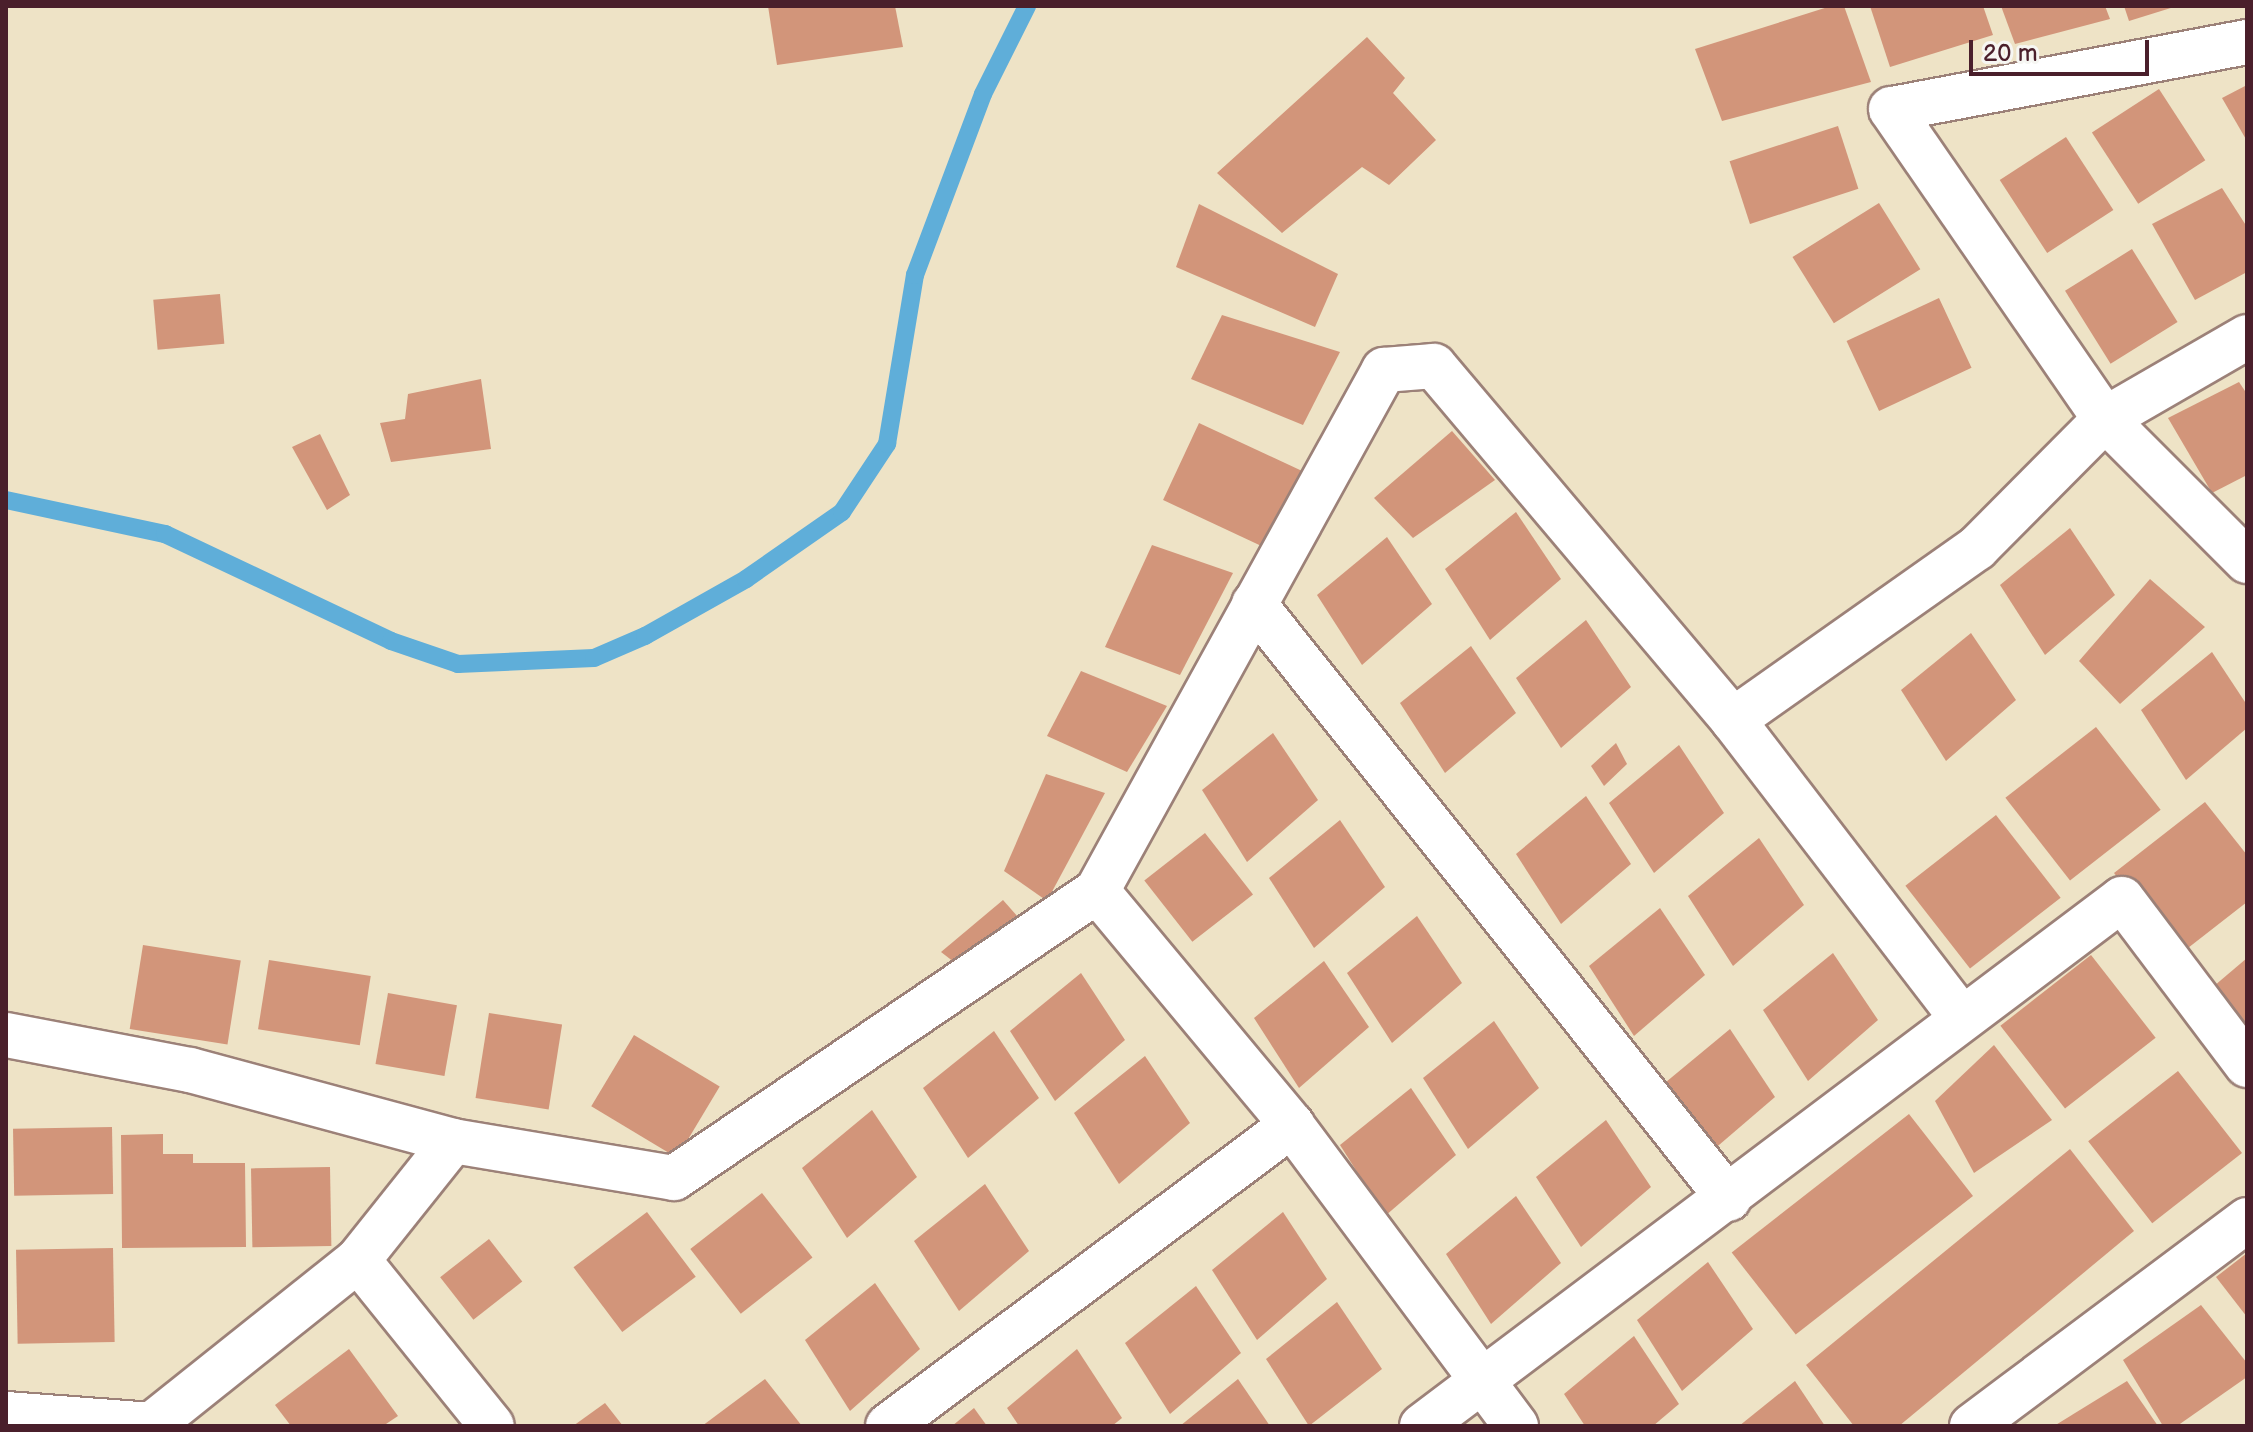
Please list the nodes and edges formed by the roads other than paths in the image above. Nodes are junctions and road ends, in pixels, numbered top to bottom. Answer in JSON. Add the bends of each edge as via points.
{"nodes":[{"id":1,"x":2247,"y":42,"type":"edge"},
{"id":2,"x":2247,"y":337,"type":"edge"},
{"id":3,"x":2105,"y":419,"type":"junction"},
{"id":4,"x":2247,"y":561,"type":"edge"},
{"id":5,"x":1254,"y":604,"type":"junction"},
{"id":6,"x":1733,"y":720,"type":"junction"},
{"id":7,"x":1097,"y":891,"type":"junction"},
{"id":8,"x":1960,"y":1016,"type":"junction"},
{"id":9,"x":6,"y":1035,"type":"edge"},
{"id":10,"x":2247,"y":1065,"type":"edge"},
{"id":11,"x":1292,"y":1125,"type":"junction"},
{"id":12,"x":453,"y":1141,"type":"junction"},
{"id":13,"x":1729,"y":1199,"type":"junction"},
{"id":14,"x":2247,"y":1220,"type":"edge"},
{"id":15,"x":358,"y":1260,"type":"junction"},
{"id":16,"x":1481,"y":1382,"type":"junction"},
{"id":17,"x":6,"y":1414,"type":"edge"},
{"id":18,"x":150,"y":1425,"type":"edge"},
{"id":19,"x":492,"y":1426,"type":"edge"},
{"id":20,"x":888,"y":1426,"type":"edge"},
{"id":21,"x":1422,"y":1426,"type":"edge"},
{"id":22,"x":1516,"y":1426,"type":"edge"},
{"id":23,"x":1972,"y":1426,"type":"edge"}],
"edges":[{"from":1,"to":3,"type":"street","via":[[1891,109]]},
{"from":2,"to":3,"type":"street"},
{"from":3,"to":4,"type":"street"},
{"from":3,"to":6,"type":"street","via":[[1977,548]]},
{"from":5,"to":6,"type":"street","via":[[1384,370],[1434,366]]},
{"from":5,"to":7,"type":"street"},
{"from":5,"to":13,"type":"street"},
{"from":6,"to":8,"type":"street"},
{"from":7,"to":11,"type":"street"},
{"from":7,"to":12,"type":"street","via":[[674,1178]]},
{"from":8,"to":10,"type":"street","via":[[2122,899]]},
{"from":8,"to":13,"type":"street"},
{"from":9,"to":12,"type":"street","via":[[190,1070]]},
{"from":11,"to":16,"type":"street"},
{"from":11,"to":20,"type":"street"},
{"from":12,"to":15,"type":"street"},
{"from":13,"to":16,"type":"street"},
{"from":14,"to":23,"type":"street"},
{"from":15,"to":18,"type":"street"},
{"from":15,"to":19,"type":"street"},
{"from":16,"to":21,"type":"street"},
{"from":16,"to":22,"type":"street"},
{"from":17,"to":18,"type":"street"}]}
